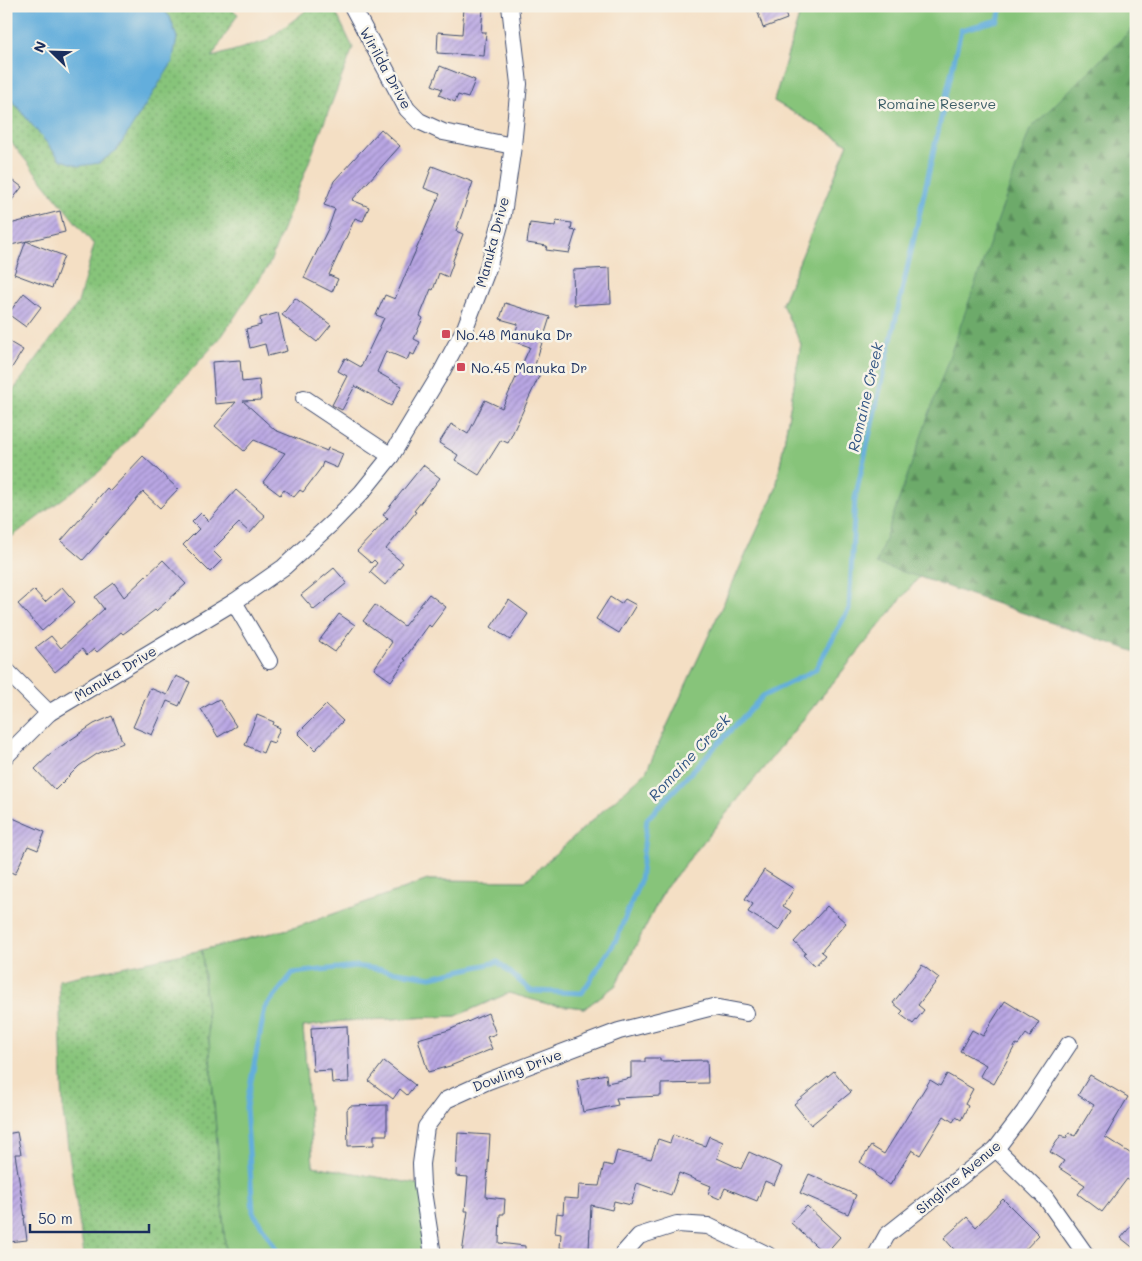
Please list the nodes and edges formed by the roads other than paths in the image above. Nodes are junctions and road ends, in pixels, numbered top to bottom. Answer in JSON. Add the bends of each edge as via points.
{"nodes":[{"id":1,"x":352,"y":6,"type":"edge"},
{"id":2,"x":510,"y":6,"type":"edge"},
{"id":3,"x":514,"y":146,"type":"junction"},
{"id":4,"x":304,"y":398,"type":"dead end"},
{"id":5,"x":391,"y":456,"type":"junction"},
{"id":6,"x":234,"y":602,"type":"junction"},
{"id":7,"x":269,"y":661,"type":"dead end"},
{"id":8,"x":6,"y":670,"type":"edge"},
{"id":9,"x":49,"y":713,"type":"junction"},
{"id":10,"x":6,"y":756,"type":"edge"},
{"id":11,"x":746,"y":1013,"type":"dead end"},
{"id":12,"x":1069,"y":1044,"type":"dead end"},
{"id":13,"x":996,"y":1148,"type":"junction"},
{"id":14,"x":433,"y":1255,"type":"edge"},
{"id":15,"x":622,"y":1255,"type":"edge"},
{"id":16,"x":768,"y":1255,"type":"edge"},
{"id":17,"x":876,"y":1255,"type":"edge"},
{"id":18,"x":1086,"y":1255,"type":"edge"}],
"edges":[{"from":1,"to":3,"type":"street","name":"Wirilda Drive","via":[[407,109],[420,121],[443,132]]},
{"from":2,"to":3,"type":"street","name":"Manuka Drive","via":[[519,84]]},
{"from":3,"to":5,"type":"street","name":"Manuka Drive","via":[[503,214],[488,268],[468,319],[441,373]]},
{"from":4,"to":5,"type":"street"},
{"from":5,"to":6,"type":"street","name":"Manuka Drive","via":[[332,524],[284,567]]},
{"from":6,"to":7,"type":"street"},
{"from":6,"to":9,"type":"street","name":"Manuka Drive"},
{"from":8,"to":9,"type":"street"},
{"from":9,"to":10,"type":"street","name":"Manuka Drive"},
{"from":11,"to":14,"type":"street","name":"Dowling Drive","via":[[713,1008],[619,1031],[446,1100],[426,1127],[421,1164]]},
{"from":12,"to":13,"type":"street","name":"Singline Avenue"},
{"from":13,"to":17,"type":"street","name":"Singline Avenue","via":[[887,1235]]},
{"from":13,"to":18,"type":"street","via":[[1045,1197]]},
{"from":15,"to":16,"type":"street","via":[[639,1236],[677,1224],[708,1226]]}]}
